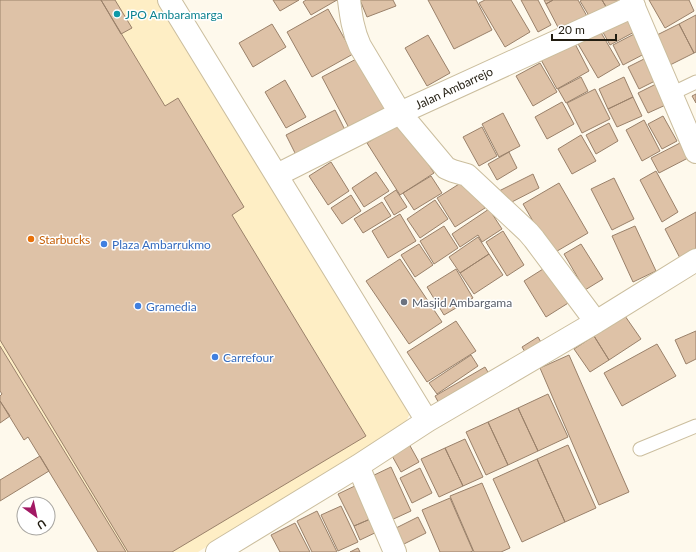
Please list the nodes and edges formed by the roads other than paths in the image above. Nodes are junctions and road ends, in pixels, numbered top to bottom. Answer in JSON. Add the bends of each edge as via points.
{"nodes":[{"id":1,"x":170,"y":0,"type":"edge"},
{"id":2,"x":349,"y":0,"type":"edge"},
{"id":3,"x":632,"y":3,"type":"edge"},
{"id":4,"x":696,"y":82,"type":"edge"},
{"id":5,"x":671,"y":94,"type":"junction"},
{"id":6,"x":400,"y":113,"type":"junction"},
{"id":7,"x":696,"y":152,"type":"edge"},
{"id":8,"x":277,"y":175,"type":"junction"},
{"id":9,"x":696,"y":260,"type":"edge"},
{"id":10,"x":596,"y":322,"type":"junction"},
{"id":11,"x":427,"y":421,"type":"junction"},
{"id":12,"x":696,"y":426,"type":"edge"},
{"id":13,"x":640,"y":450,"type":"dead end"},
{"id":14,"x":358,"y":466,"type":"junction"},
{"id":15,"x":218,"y":552,"type":"edge"},
{"id":16,"x":395,"y":552,"type":"edge"}],
"edges":[{"from":1,"to":8,"type":"street"},
{"from":2,"to":6,"type":"street","via":[[355,36]]},
{"from":3,"to":5,"type":"street"},
{"from":3,"to":6,"type":"street","name":"Jalan Ambarrejo"},
{"from":4,"to":5,"type":"lane"},
{"from":5,"to":7,"type":"street"},
{"from":6,"to":8,"type":"street","name":"Jalan Ambarrejo"},
{"from":6,"to":10,"type":"street","via":[[446,168],[467,175],[528,232]]},
{"from":8,"to":11,"type":"street"},
{"from":9,"to":10,"type":"street"},
{"from":10,"to":11,"type":"street"},
{"from":11,"to":14,"type":"street"},
{"from":12,"to":13,"type":"lane"},
{"from":14,"to":15,"type":"street"},
{"from":14,"to":16,"type":"street"}]}
